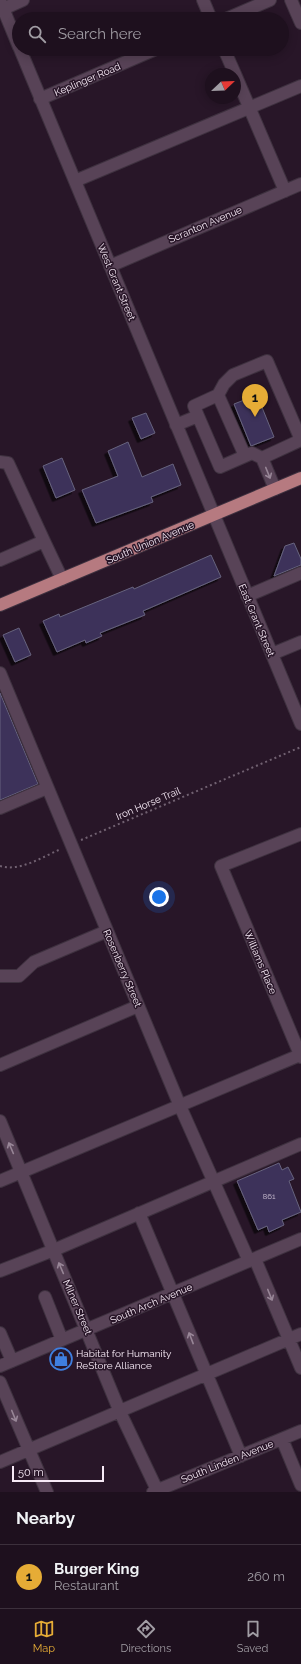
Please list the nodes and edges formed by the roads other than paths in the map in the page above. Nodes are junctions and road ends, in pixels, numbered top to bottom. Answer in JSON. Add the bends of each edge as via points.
{"nodes":[{"id":1,"x":23,"y":0,"type":"edge"},
{"id":2,"x":203,"y":0,"type":"edge"},
{"id":3,"x":270,"y":0,"type":"edge"},
{"id":4,"x":291,"y":0,"type":"edge"},
{"id":5,"x":1,"y":5,"type":"edge"},
{"id":6,"x":208,"y":12,"type":"edge"},
{"id":7,"x":242,"y":12,"type":"edge"},
{"id":8,"x":301,"y":23,"type":"edge"},
{"id":9,"x":12,"y":31,"type":"edge"},
{"id":10,"x":22,"y":56,"type":"edge"},
{"id":11,"x":140,"y":56,"type":"edge"},
{"id":12,"x":227,"y":56,"type":"edge"},
{"id":13,"x":232,"y":68,"type":"edge"},
{"id":14,"x":301,"y":86,"type":"edge"},
{"id":15,"x":241,"y":88,"type":"edge"},
{"id":16,"x":40,"y":99,"type":"junction"},
{"id":17,"x":249,"y":107,"type":"junction"},
{"id":18,"x":75,"y":182,"type":"junction"},
{"id":19,"x":301,"y":184,"type":"edge"},
{"id":20,"x":285,"y":191,"type":"junction"},
{"id":21,"x":110,"y":266,"type":"junction"},
{"id":22,"x":218,"y":395,"type":"junction"},
{"id":23,"x":198,"y":416,"type":"junction"},
{"id":24,"x":176,"y":425,"type":"junction"},
{"id":25,"x":301,"y":440,"type":"edge"},
{"id":26,"x":244,"y":456,"type":"junction"},
{"id":27,"x":262,"y":458,"type":"junction"},
{"id":28,"x":0,"y":462,"type":"edge"},
{"id":29,"x":301,"y":478,"type":"edge"},
{"id":30,"x":275,"y":489,"type":"junction"},
{"id":31,"x":213,"y":515,"type":"junction"},
{"id":32,"x":44,"y":541,"type":"junction"},
{"id":33,"x":0,"y":560,"type":"edge"},
{"id":34,"x":301,"y":573,"type":"edge"},
{"id":35,"x":62,"y":579,"type":"junction"},
{"id":36,"x":247,"y":596,"type":"junction"},
{"id":37,"x":0,"y":605,"type":"edge"},
{"id":38,"x":301,"y":642,"type":"edge"},
{"id":39,"x":272,"y":654,"type":"junction"},
{"id":40,"x":0,"y":673,"type":"edge"},
{"id":41,"x":301,"y":724,"type":"edge"},
{"id":42,"x":47,"y":788,"type":"junction"},
{"id":43,"x":0,"y":808,"type":"edge"},
{"id":44,"x":301,"y":834,"type":"edge"},
{"id":45,"x":107,"y":931,"type":"junction"},
{"id":46,"x":0,"y":976,"type":"edge"},
{"id":47,"x":138,"y":1006,"type":"junction"},
{"id":48,"x":301,"y":1056,"type":"edge"},
{"id":49,"x":0,"y":1065,"type":"edge"},
{"id":50,"x":180,"y":1106,"type":"junction"},
{"id":51,"x":0,"y":1121,"type":"edge"},
{"id":52,"x":301,"y":1144,"type":"edge"},
{"id":53,"x":21,"y":1172,"type":"junction"},
{"id":54,"x":214,"y":1180,"type":"junction"},
{"id":55,"x":0,"y":1181,"type":"edge"},
{"id":56,"x":139,"y":1213,"type":"junction"},
{"id":57,"x":301,"y":1239,"type":"edge"},
{"id":58,"x":54,"y":1250,"type":"junction"},
{"id":59,"x":252,"y":1260,"type":"junction"},
{"id":60,"x":0,"y":1271,"type":"edge"},
{"id":61,"x":173,"y":1293,"type":"junction"},
{"id":62,"x":45,"y":1297,"type":"dead end"},
{"id":63,"x":87,"y":1329,"type":"junction"},
{"id":64,"x":0,"y":1333,"type":"edge"},
{"id":65,"x":301,"y":1334,"type":"edge"},
{"id":66,"x":62,"y":1340,"type":"junction"},
{"id":67,"x":288,"y":1340,"type":"junction"},
{"id":68,"x":12,"y":1361,"type":"junction"},
{"id":69,"x":0,"y":1366,"type":"edge"},
{"id":70,"x":301,"y":1368,"type":"edge"},
{"id":71,"x":206,"y":1375,"type":"junction"},
{"id":72,"x":0,"y":1382,"type":"edge"},
{"id":73,"x":120,"y":1412,"type":"junction"},
{"id":74,"x":301,"y":1431,"type":"edge"},
{"id":75,"x":282,"y":1439,"type":"junction"},
{"id":76,"x":28,"y":1450,"type":"junction"},
{"id":77,"x":241,"y":1456,"type":"junction"},
{"id":78,"x":0,"y":1462,"type":"edge"},
{"id":79,"x":301,"y":1485,"type":"edge"},
{"id":80,"x":156,"y":1491,"type":"edge"},
{"id":81,"x":46,"y":1492,"type":"edge"}],
"edges":[{"from":1,"to":5,"type":"street"},
{"from":2,"to":6,"type":"street"},
{"from":3,"to":7,"type":"street"},
{"from":4,"to":8,"type":"street"},
{"from":5,"to":9,"type":"street","name":"West Grant Street"},
{"from":10,"to":16,"type":"street","name":"West Grant Street"},
{"from":11,"to":16,"type":"street","name":"Keplinger Road"},
{"from":12,"to":13,"type":"street"},
{"from":14,"to":17,"type":"street"},
{"from":15,"to":17,"type":"street"},
{"from":16,"to":18,"type":"street","name":"West Grant Street"},
{"from":17,"to":18,"type":"street"},
{"from":17,"to":20,"type":"street"},
{"from":18,"to":21,"type":"street","name":"West Grant Street"},
{"from":19,"to":20,"type":"street","name":"Scranton Avenue"},
{"from":20,"to":21,"type":"street","name":"Scranton Avenue"},
{"from":21,"to":24,"type":"street","name":"West Grant Street"},
{"from":22,"to":23,"type":"street","via":[[194,406]]},
{"from":22,"to":25,"type":"street","via":[[233,375],[267,361]]},
{"from":22,"to":26,"type":"street"},
{"from":23,"to":24,"type":"street"},
{"from":23,"to":26,"type":"street","via":[[220,467]]},
{"from":24,"to":31,"type":"street","name":"West Grant Street"},
{"from":25,"to":27,"type":"street"},
{"from":26,"to":27,"type":"street","via":[[252,453]]},
{"from":27,"to":30,"type":"street","one_way":true},
{"from":28,"to":32,"type":"street","via":[[8,463]]},
{"from":29,"to":30,"type":"main road","name":"South Union Avenue"},
{"from":30,"to":31,"type":"main road","name":"South Union Avenue"},
{"from":31,"to":35,"type":"main road","name":"South Union Avenue"},
{"from":31,"to":36,"type":"street","name":"East Grant Street"},
{"from":32,"to":33,"type":"street"},
{"from":32,"to":35,"type":"street"},
{"from":34,"to":36,"type":"street"},
{"from":35,"to":37,"type":"main road","name":"South Union Avenue"},
{"from":36,"to":39,"type":"street","name":"East Grant Street"},
{"from":38,"to":39,"type":"street"},
{"from":39,"to":41,"type":"street","name":"East Grant Street"},
{"from":40,"to":42,"type":"street","name":"Rosenberry Street"},
{"from":42,"to":43,"type":"street"},
{"from":42,"to":45,"type":"street","name":"Rosenberry Street"},
{"from":44,"to":48,"type":"street","name":"Williams Place","via":[[221,866]]},
{"from":45,"to":46,"type":"street","via":[[34,962],[19,976]]},
{"from":45,"to":47,"type":"street","name":"Rosenberry Street"},
{"from":47,"to":49,"type":"street"},
{"from":47,"to":50,"type":"street","name":"Rosenberry Street"},
{"from":48,"to":50,"type":"street"},
{"from":50,"to":53,"type":"street"},
{"from":50,"to":54,"type":"street","name":"Rosenberry Street"},
{"from":53,"to":51,"type":"street","name":"Milner Street","one_way":true},
{"from":52,"to":54,"type":"street"},
{"from":53,"to":55,"type":"street"},
{"from":53,"to":58,"type":"street","name":"Milner Street"},
{"from":54,"to":56,"type":"street"},
{"from":54,"to":59,"type":"street","name":"Rosenberry Street"},
{"from":56,"to":58,"type":"street"},
{"from":56,"to":61,"type":"street"},
{"from":57,"to":59,"type":"street","name":"South Arch Avenue"},
{"from":58,"to":60,"type":"street"},
{"from":63,"to":58,"type":"street","name":"Milner Street","one_way":true},
{"from":59,"to":61,"type":"street","name":"South Arch Avenue"},
{"from":59,"to":67,"type":"street","name":"Rosenberry Street","one_way":true},
{"from":61,"to":63,"type":"street","name":"South Arch Avenue"},
{"from":71,"to":61,"type":"street","one_way":true},
{"from":62,"to":66,"type":"street"},
{"from":63,"to":66,"type":"street","name":"South Arch Avenue"},
{"from":63,"to":73,"type":"street","name":"Milner Street"},
{"from":64,"to":68,"type":"street"},
{"from":65,"to":67,"type":"street"},
{"from":66,"to":68,"type":"street","name":"South Arch Avenue"},
{"from":67,"to":70,"type":"street","name":"Rosenberry Street"},
{"from":67,"to":71,"type":"street"},
{"from":68,"to":69,"type":"street","name":"South Arch Avenue"},
{"from":71,"to":73,"type":"street"},
{"from":71,"to":77,"type":"street"},
{"from":72,"to":76,"type":"street","one_way":true},
{"from":73,"to":76,"type":"street"},
{"from":73,"to":80,"type":"street","name":"Milner Street"},
{"from":74,"to":75,"type":"street","name":"South Linden Avenue"},
{"from":75,"to":77,"type":"street","name":"South Linden Avenue"},
{"from":75,"to":79,"type":"street"},
{"from":76,"to":78,"type":"street"},
{"from":76,"to":81,"type":"street"},
{"from":77,"to":80,"type":"street","name":"South Linden Avenue"}]}
